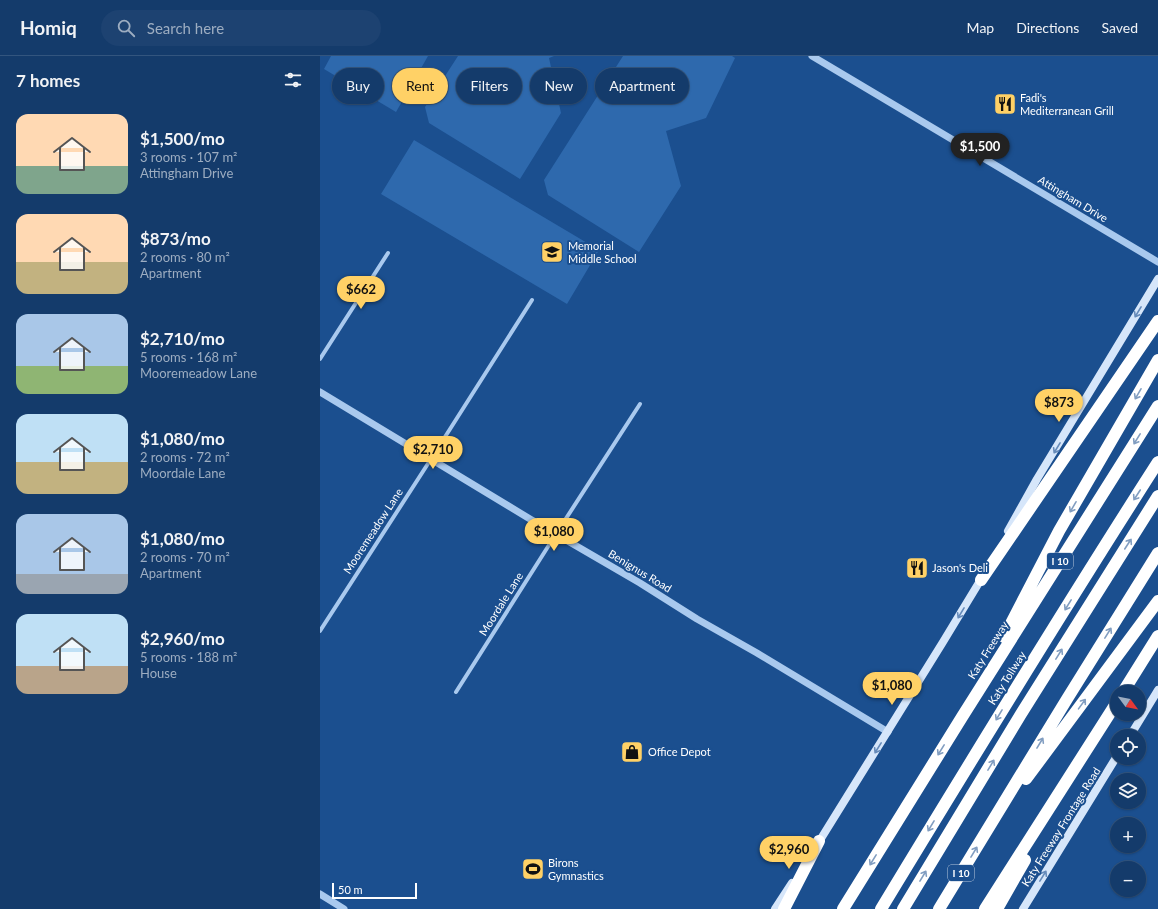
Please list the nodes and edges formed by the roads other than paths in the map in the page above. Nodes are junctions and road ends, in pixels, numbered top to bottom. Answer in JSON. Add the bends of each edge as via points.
{"nodes":[{"id":1,"x":812,"y":56,"type":"edge"},
{"id":2,"x":388,"y":253,"type":"dead end"},
{"id":3,"x":1158,"y":262,"type":"edge"},
{"id":4,"x":1158,"y":279,"type":"edge"},
{"id":5,"x":532,"y":300,"type":"dead end"},
{"id":6,"x":1158,"y":321,"type":"edge"},
{"id":7,"x":320,"y":359,"type":"edge"},
{"id":8,"x":1158,"y":360,"type":"edge"},
{"id":9,"x":320,"y":392,"type":"edge"},
{"id":10,"x":640,"y":404,"type":"dead end"},
{"id":11,"x":1158,"y":406,"type":"edge"},
{"id":12,"x":431,"y":459,"type":"junction"},
{"id":13,"x":1158,"y":462,"type":"edge"},
{"id":14,"x":1158,"y":496,"type":"edge"},
{"id":15,"x":556,"y":534,"type":"junction"},
{"id":16,"x":1158,"y":554,"type":"edge"},
{"id":17,"x":981,"y":580,"type":"junction"},
{"id":18,"x":1158,"y":601,"type":"edge"},
{"id":19,"x":320,"y":631,"type":"edge"},
{"id":20,"x":1158,"y":636,"type":"edge"},
{"id":21,"x":1128,"y":685,"type":"edge"},
{"id":22,"x":1158,"y":690,"type":"edge"},
{"id":23,"x":456,"y":692,"type":"dead end"},
{"id":24,"x":1110,"y":714,"type":"edge"},
{"id":25,"x":1110,"y":715,"type":"edge"},
{"id":26,"x":962,"y":716,"type":"junction"},
{"id":27,"x":1134,"y":729,"type":"edge"},
{"id":28,"x":888,"y":732,"type":"junction"},
{"id":29,"x":1111,"y":765,"type":"edge"},
{"id":30,"x":983,"y":836,"type":"junction"},
{"id":31,"x":819,"y":841,"type":"junction"},
{"id":32,"x":320,"y":894,"type":"edge"},
{"id":33,"x":344,"y":909,"type":"edge"},
{"id":34,"x":775,"y":909,"type":"edge"},
{"id":35,"x":784,"y":909,"type":"edge"},
{"id":36,"x":843,"y":909,"type":"edge"},
{"id":37,"x":881,"y":909,"type":"edge"},
{"id":38,"x":903,"y":909,"type":"edge"},
{"id":39,"x":939,"y":909,"type":"edge"},
{"id":40,"x":985,"y":909,"type":"edge"},
{"id":41,"x":996,"y":909,"type":"edge"},
{"id":42,"x":1023,"y":909,"type":"edge"}],
"edges":[{"from":1,"to":3,"type":"street","name":"Attingham Drive"},
{"from":2,"to":7,"type":"street"},
{"from":4,"to":17,"type":"main road","one_way":true,"via":[[1037,479]]},
{"from":5,"to":12,"type":"street","name":"Mooremeadow Lane"},
{"from":6,"to":17,"type":"highway"},
{"from":8,"to":26,"type":"highway","one_way":true,"via":[[1059,531]]},
{"from":9,"to":12,"type":"street","name":"Benignus Road"},
{"from":10,"to":15,"type":"street","name":"Moordale Lane"},
{"from":11,"to":26,"type":"highway","name":"Katy Freeway","number":"I 10","one_way":true},
{"from":12,"to":15,"type":"street","name":"Benignus Road"},
{"from":12,"to":19,"type":"street","name":"Mooremeadow Lane"},
{"from":13,"to":37,"type":"highway","name":"Katy Tollway","one_way":true,"via":[[1004,706]]},
{"from":38,"to":14,"type":"highway","one_way":true},
{"from":15,"to":23,"type":"street","name":"Moordale Lane"},
{"from":15,"to":28,"type":"street","name":"Benignus Road"},
{"from":30,"to":16,"type":"highway","number":"I 10","one_way":true},
{"from":17,"to":28,"type":"main road","one_way":true},
{"from":30,"to":18,"type":"highway","one_way":true},
{"from":20,"to":21,"type":"highway"},
{"from":22,"to":27,"type":"main road"},
{"from":24,"to":40,"type":"highway"},
{"from":25,"to":41,"type":"highway"},
{"from":26,"to":36,"type":"highway","name":"Katy Freeway","number":"I 10","one_way":true},
{"from":28,"to":31,"type":"main road","one_way":true},
{"from":42,"to":29,"type":"main road","name":"Katy Freeway Frontage Road","one_way":true},
{"from":39,"to":30,"type":"highway","number":"I 10","one_way":true},
{"from":31,"to":34,"type":"main road"},
{"from":31,"to":35,"type":"highway"},
{"from":32,"to":33,"type":"street"}]}
